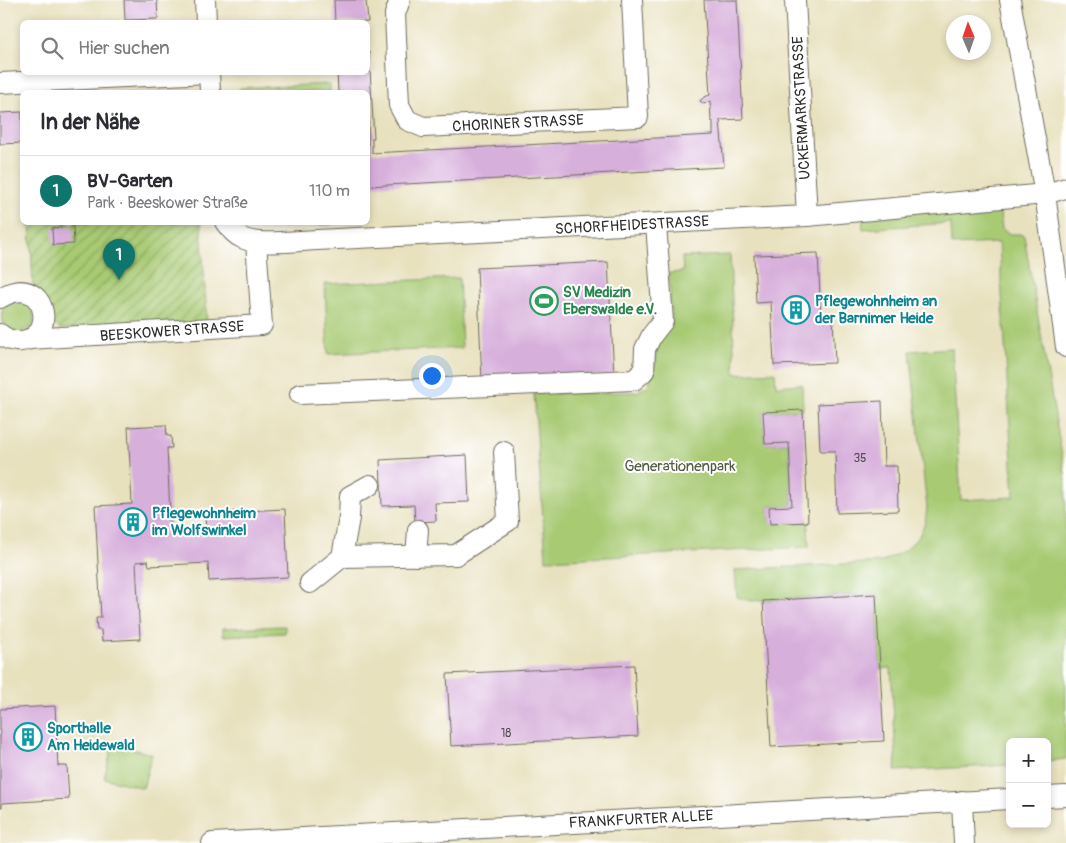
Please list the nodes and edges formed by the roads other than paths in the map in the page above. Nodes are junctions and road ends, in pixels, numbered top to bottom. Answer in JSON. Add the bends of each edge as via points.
{"nodes":[{"id":1,"x":205,"y":0,"type":"edge"},
{"id":2,"x":400,"y":0,"type":"edge"},
{"id":3,"x":632,"y":0,"type":"edge"},
{"id":4,"x":795,"y":0,"type":"edge"},
{"id":5,"x":1010,"y":0,"type":"edge"},
{"id":6,"x":206,"y":20,"type":"edge"},
{"id":7,"x":171,"y":75,"type":"edge"},
{"id":8,"x":209,"y":75,"type":"edge"},
{"id":9,"x":0,"y":84,"type":"edge"},
{"id":10,"x":210,"y":90,"type":"edge"},
{"id":11,"x":1066,"y":188,"type":"edge"},
{"id":12,"x":1045,"y":194,"type":"junction"},
{"id":13,"x":808,"y":216,"type":"junction"},
{"id":14,"x":656,"y":224,"type":"junction"},
{"id":15,"x":227,"y":225,"type":"edge"},
{"id":16,"x":256,"y":242,"type":"junction"},
{"id":17,"x":0,"y":298,"type":"edge"},
{"id":18,"x":0,"y":334,"type":"edge"},
{"id":19,"x":29,"y":340,"type":"junction"},
{"id":20,"x":1066,"y":346,"type":"edge"},
{"id":21,"x":300,"y":394,"type":"dead end"},
{"id":22,"x":504,"y":452,"type":"dead end"},
{"id":23,"x":370,"y":485,"type":"dead end"},
{"id":24,"x":418,"y":530,"type":"dead end"},
{"id":25,"x":416,"y":556,"type":"junction"},
{"id":26,"x":342,"y":557,"type":"junction"},
{"id":27,"x":310,"y":583,"type":"dead end"},
{"id":28,"x":1066,"y":796,"type":"edge"},
{"id":29,"x":1051,"y":797,"type":"edge"},
{"id":30,"x":1006,"y":799,"type":"edge"},
{"id":31,"x":962,"y":802,"type":"junction"},
{"id":32,"x":308,"y":840,"type":"edge"},
{"id":33,"x":212,"y":843,"type":"edge"},
{"id":34,"x":964,"y":843,"type":"edge"}],
"edges":[{"from":1,"to":6,"type":"street"},
{"from":2,"to":3,"type":"street","name":"CHORINER STRASSE","via":[[395,14],[399,105],[407,120],[423,127],[638,117]]},
{"from":4,"to":13,"type":"street","name":"UCKERMARKSTRASSE"},
{"from":5,"to":12,"type":"street"},
{"from":7,"to":9,"type":"street"},
{"from":8,"to":10,"type":"street"},
{"from":11,"to":12,"type":"street","name":"SCHORFHEIDESTRASSE"},
{"from":12,"to":13,"type":"street","name":"SCHORFHEIDESTRASSE"},
{"from":12,"to":20,"type":"street"},
{"from":13,"to":14,"type":"street","name":"SCHORFHEIDESTRASSE"},
{"from":14,"to":16,"type":"street","name":"SCHORFHEIDESTRASSE"},
{"from":14,"to":21,"type":"street","via":[[663,321],[646,348],[644,371],[634,380]]},
{"from":15,"to":16,"type":"street","name":"SCHORFHEIDESTRASSE","via":[[243,239]]},
{"from":16,"to":19,"type":"street","name":"BEESKOWER STRASSE","via":[[262,326]]},
{"from":17,"to":19,"type":"street","via":[[22,291],[39,301],[44,320]]},
{"from":18,"to":19,"type":"street","name":"BEESKOWER STRASSE","via":[[14,341]]},
{"from":22,"to":25,"type":"street","via":[[508,521],[456,555]]},
{"from":23,"to":26,"type":"street","via":[[350,496]]},
{"from":24,"to":25,"type":"street"},
{"from":25,"to":26,"type":"street"},
{"from":26,"to":27,"type":"street"},
{"from":28,"to":29,"type":"street"},
{"from":30,"to":31,"type":"street","name":"FRANKFURTER ALLEE"},
{"from":31,"to":32,"type":"street","name":"FRANKFURTER ALLEE"},
{"from":31,"to":34,"type":"street"},
{"from":32,"to":33,"type":"street","name":"FRANKFURTER ALLEE"}]}
